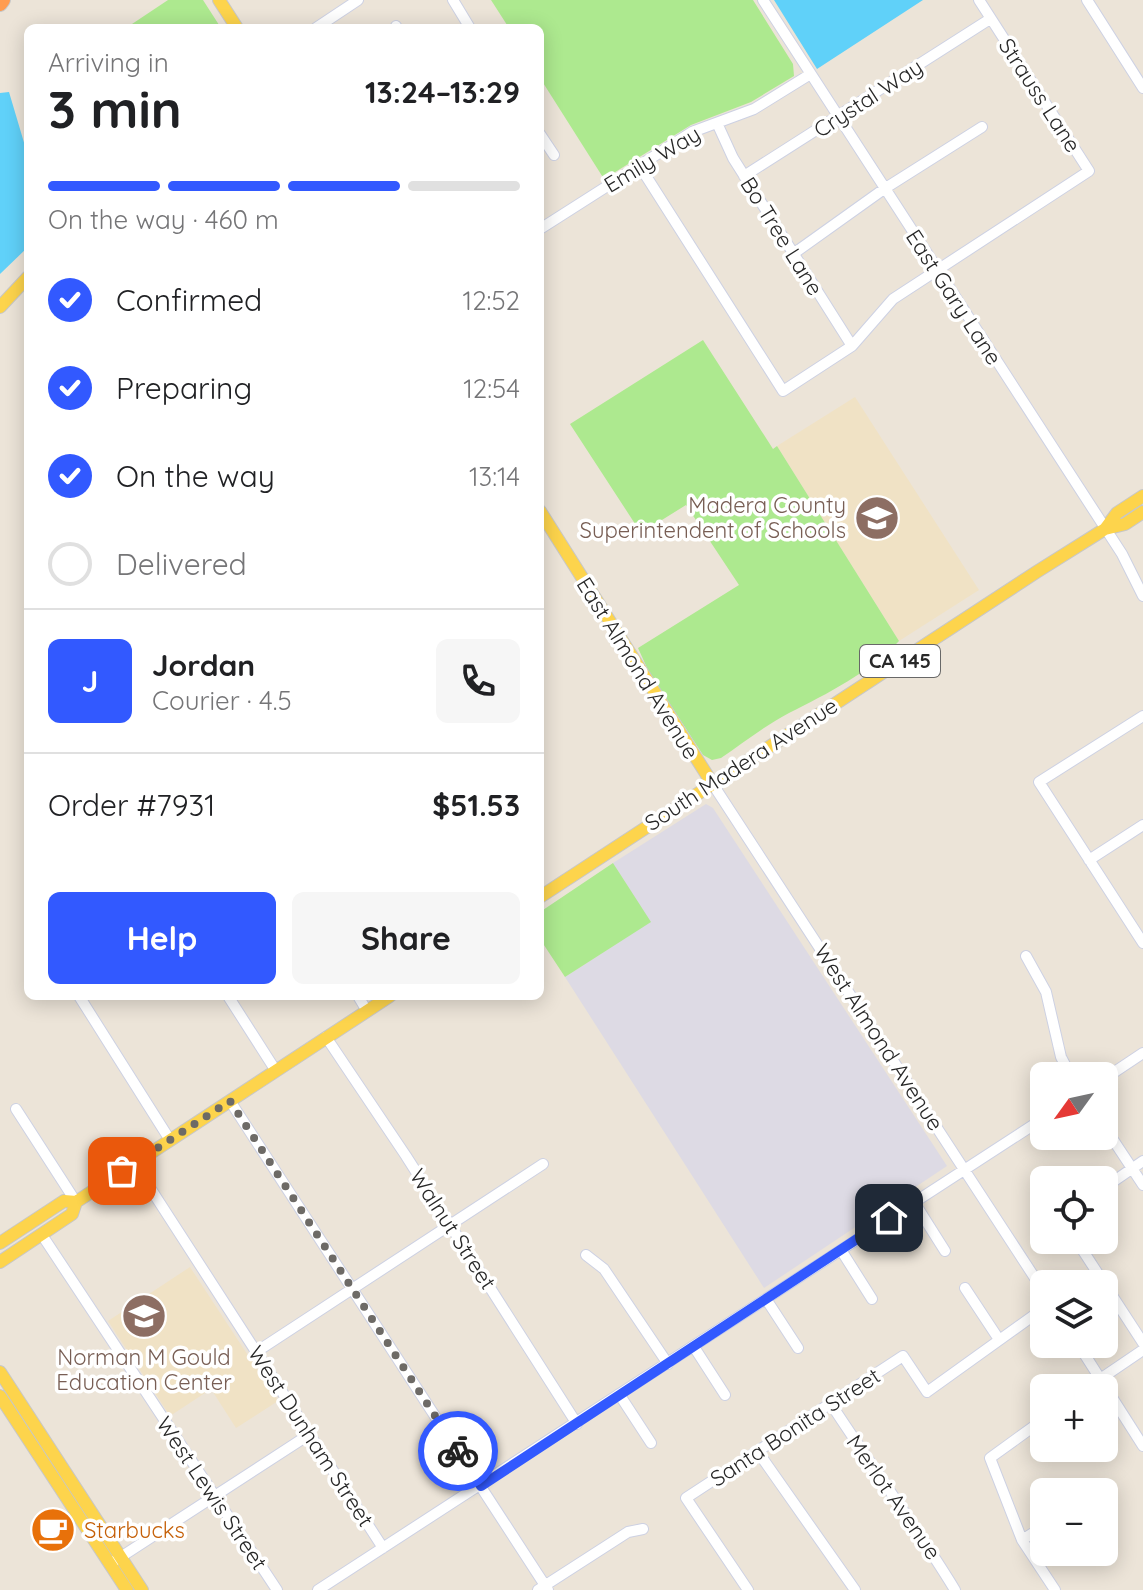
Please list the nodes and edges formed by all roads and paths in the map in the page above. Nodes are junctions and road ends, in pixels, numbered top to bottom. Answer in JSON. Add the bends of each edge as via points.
{"nodes":[{"id":1,"x":219,"y":0,"type":"edge"},
{"id":2,"x":358,"y":0,"type":"edge"},
{"id":3,"x":453,"y":0,"type":"edge"},
{"id":4,"x":763,"y":0,"type":"edge"},
{"id":5,"x":979,"y":0,"type":"edge"},
{"id":6,"x":1087,"y":0,"type":"edge"},
{"id":7,"x":990,"y":19,"type":"junction"},
{"id":8,"x":234,"y":24,"type":"edge"},
{"id":9,"x":322,"y":24,"type":"edge"},
{"id":10,"x":468,"y":24,"type":"edge"},
{"id":11,"x":809,"y":75,"type":"junction"},
{"id":12,"x":1143,"y":88,"type":"edge"},
{"id":13,"x":838,"y":118,"type":"junction"},
{"id":14,"x":717,"y":123,"type":"junction"},
{"id":15,"x":982,"y":127,"type":"dead end"},
{"id":16,"x":544,"y":140,"type":"edge"},
{"id":17,"x":554,"y":155,"type":"dead end"},
{"id":18,"x":639,"y":165,"type":"junction"},
{"id":19,"x":744,"y":176,"type":"junction"},
{"id":20,"x":884,"y":189,"type":"junction"},
{"id":21,"x":544,"y":226,"type":"edge"},
{"id":22,"x":793,"y":254,"type":"junction"},
{"id":23,"x":936,"y":269,"type":"junction"},
{"id":24,"x":24,"y":281,"type":"edge"},
{"id":25,"x":0,"y":307,"type":"edge"},
{"id":26,"x":852,"y":346,"type":"junction"},
{"id":27,"x":1143,"y":496,"type":"edge"},
{"id":28,"x":1143,"y":512,"type":"edge"},
{"id":29,"x":544,"y":517,"type":"edge"},
{"id":30,"x":1105,"y":529,"type":"junction"},
{"id":31,"x":1143,"y":596,"type":"edge"},
{"id":32,"x":1143,"y":716,"type":"edge"},
{"id":33,"x":712,"y":783,"type":"junction"},
{"id":34,"x":1143,"y":825,"type":"edge"},
{"id":35,"x":1089,"y":860,"type":"junction"},
{"id":36,"x":544,"y":894,"type":"edge"},
{"id":37,"x":1141,"y":937,"type":"edge"},
{"id":38,"x":1026,"y":956,"type":"dead end"},
{"id":39,"x":82,"y":1000,"type":"edge"},
{"id":40,"x":231,"y":1000,"type":"edge"},
{"id":41,"x":360,"y":1000,"type":"edge"},
{"id":42,"x":384,"y":1000,"type":"edge"},
{"id":43,"x":367,"y":1011,"type":"junction"},
{"id":44,"x":326,"y":1037,"type":"junction"},
{"id":45,"x":1143,"y":1053,"type":"edge"},
{"id":46,"x":1064,"y":1062,"type":"edge"},
{"id":47,"x":1118,"y":1070,"type":"edge"},
{"id":48,"x":276,"y":1071,"type":"junction"},
{"id":49,"x":230,"y":1101,"type":"junction"},
{"id":50,"x":16,"y":1109,"type":"dead end"},
{"id":51,"x":1030,"y":1127,"type":"edge"},
{"id":52,"x":170,"y":1140,"type":"junction"},
{"id":53,"x":1118,"y":1147,"type":"edge"},
{"id":54,"x":1143,"y":1161,"type":"edge"},
{"id":55,"x":134,"y":1163,"type":"junction"},
{"id":56,"x":543,"y":1164,"type":"dead end"},
{"id":57,"x":964,"y":1169,"type":"junction"},
{"id":58,"x":1133,"y":1169,"type":"junction"},
{"id":59,"x":1118,"y":1179,"type":"edge"},
{"id":60,"x":1143,"y":1185,"type":"edge"},
{"id":61,"x":76,"y":1202,"type":"junction"},
{"id":62,"x":914,"y":1202,"type":"junction"},
{"id":63,"x":450,"y":1224,"type":"junction"},
{"id":64,"x":42,"y":1235,"type":"junction"},
{"id":65,"x":0,"y":1243,"type":"edge"},
{"id":66,"x":841,"y":1250,"type":"junction"},
{"id":67,"x":945,"y":1251,"type":"dead end"},
{"id":68,"x":1085,"y":1254,"type":"edge"},
{"id":69,"x":586,"y":1255,"type":"dead end"},
{"id":70,"x":0,"y":1262,"type":"edge"},
{"id":71,"x":1030,"y":1270,"type":"edge"},
{"id":72,"x":354,"y":1288,"type":"junction"},
{"id":73,"x":965,"y":1288,"type":"dead end"},
{"id":74,"x":766,"y":1299,"type":"junction"},
{"id":75,"x":872,"y":1299,"type":"dead end"},
{"id":76,"x":1030,"y":1317,"type":"edge"},
{"id":77,"x":998,"y":1338,"type":"junction"},
{"id":78,"x":1143,"y":1343,"type":"edge"},
{"id":79,"x":694,"y":1347,"type":"junction"},
{"id":80,"x":798,"y":1348,"type":"dead end"},
{"id":81,"x":1143,"y":1350,"type":"edge"},
{"id":82,"x":256,"y":1352,"type":"junction"},
{"id":83,"x":668,"y":1364,"type":"junction"},
{"id":84,"x":0,"y":1372,"type":"edge"},
{"id":85,"x":1107,"y":1374,"type":"edge"},
{"id":86,"x":619,"y":1394,"type":"junction"},
{"id":87,"x":725,"y":1395,"type":"dead end"},
{"id":88,"x":6,"y":1404,"type":"edge"},
{"id":89,"x":831,"y":1404,"type":"junction"},
{"id":90,"x":1118,"y":1407,"type":"edge"},
{"id":91,"x":577,"y":1424,"type":"junction"},
{"id":92,"x":1030,"y":1429,"type":"edge"},
{"id":93,"x":310,"y":1434,"type":"junction"},
{"id":94,"x":651,"y":1443,"type":"dead end"},
{"id":95,"x":1143,"y":1446,"type":"edge"},
{"id":96,"x":758,"y":1452,"type":"junction"},
{"id":97,"x":481,"y":1486,"type":"junction"},
{"id":98,"x":214,"y":1497,"type":"junction"},
{"id":99,"x":643,"y":1529,"type":"dead end"},
{"id":100,"x":1030,"y":1535,"type":"edge"},
{"id":101,"x":1022,"y":1540,"type":"junction"},
{"id":102,"x":383,"y":1548,"type":"junction"},
{"id":103,"x":116,"y":1561,"type":"junction"},
{"id":104,"x":544,"y":1588,"type":"edge"},
{"id":105,"x":742,"y":1588,"type":"edge"},
{"id":106,"x":127,"y":1590,"type":"edge"},
{"id":107,"x":142,"y":1590,"type":"edge"},
{"id":108,"x":277,"y":1590,"type":"edge"},
{"id":109,"x":318,"y":1590,"type":"edge"},
{"id":110,"x":855,"y":1590,"type":"edge"},
{"id":111,"x":955,"y":1590,"type":"edge"},
{"id":112,"x":1055,"y":1590,"type":"edge"}],
"edges":[{"from":1,"to":8,"type":"main road"},
{"from":2,"to":9,"type":"street"},
{"from":3,"to":10,"type":"street"},
{"from":4,"to":11,"type":"street","name":"East Gary Lane"},
{"from":5,"to":7,"type":"street","name":"Strauss Lane"},
{"from":6,"to":12,"type":"street"},
{"from":7,"to":13,"type":"street","name":"Crystal Way"},
{"from":7,"to":23,"type":"street","name":"Strauss Lane","via":[[1089,171]]},
{"from":11,"to":13,"type":"street","name":"East Gary Lane"},
{"from":11,"to":14,"type":"street","name":"Emily Way","via":[[754,109]]},
{"from":13,"to":19,"type":"street","name":"Crystal Way"},
{"from":13,"to":20,"type":"street","name":"East Gary Lane"},
{"from":14,"to":18,"type":"street","name":"Emily Way"},
{"from":14,"to":19,"type":"street","name":"Bo Tree Lane"},
{"from":15,"to":20,"type":"street"},
{"from":16,"to":17,"type":"street"},
{"from":18,"to":21,"type":"street","name":"Emily Way"},
{"from":18,"to":26,"type":"street","via":[[783,391]]},
{"from":19,"to":22,"type":"street","name":"Bo Tree Lane"},
{"from":20,"to":22,"type":"street"},
{"from":20,"to":23,"type":"street","name":"East Gary Lane"},
{"from":22,"to":26,"type":"street","name":"Bo Tree Lane"},
{"from":23,"to":26,"type":"street","via":[[893,299]]},
{"from":23,"to":30,"type":"street","name":"East Gary Lane"},
{"from":24,"to":25,"type":"main road"},
{"from":27,"to":30,"type":"main road","name":"South Madera Avenue","number":"CA 145","via":[[1117,513]]},
{"from":28,"to":30,"type":"main road","name":"South Madera Avenue","number":"CA 145"},
{"from":29,"to":33,"type":"main road","name":"East Almond Avenue"},
{"from":30,"to":31,"type":"street","name":"East Gary Lane"},
{"from":30,"to":33,"type":"main road","name":"South Madera Avenue","number":"CA 145"},
{"from":32,"to":35,"type":"street","via":[[1039,782]]},
{"from":33,"to":36,"type":"main road","name":"South Madera Avenue","number":"CA 145"},
{"from":33,"to":57,"type":"street","name":"West Almond Avenue"},
{"from":34,"to":35,"type":"street"},
{"from":35,"to":37,"type":"street"},
{"from":38,"to":46,"type":"street","via":[[1046,992]]},
{"from":39,"to":52,"type":"street"},
{"from":40,"to":48,"type":"street"},
{"from":41,"to":43,"type":"street"},
{"from":42,"to":43,"type":"main road"},
{"from":43,"to":44,"type":"main road"},
{"from":44,"to":48,"type":"main road"},
{"from":44,"to":63,"type":"street","name":"Walnut Street"},
{"from":45,"to":47,"type":"street"},
{"from":48,"to":49,"type":"main road"},
{"from":49,"to":52,"type":"main road"},
{"from":49,"to":72,"type":"street"},
{"from":50,"to":61,"type":"street"},
{"from":51,"to":57,"type":"street"},
{"from":52,"to":55,"type":"main road"},
{"from":53,"to":58,"type":"street"},
{"from":54,"to":58,"type":"street"},
{"from":55,"to":61,"type":"main road"},
{"from":55,"to":82,"type":"street","name":"West Dunham Street"},
{"from":56,"to":63,"type":"street"},
{"from":57,"to":62,"type":"street"},
{"from":57,"to":71,"type":"street","name":"West Almond Avenue"},
{"from":58,"to":59,"type":"street"},
{"from":58,"to":60,"type":"street"},
{"from":61,"to":64,"type":"main road","via":[[72,1214]]},
{"from":61,"to":65,"type":"main road","via":[[64,1201]]},
{"from":62,"to":66,"type":"street"},
{"from":62,"to":67,"type":"street"},
{"from":63,"to":72,"type":"street"},
{"from":63,"to":91,"type":"street","name":"Walnut Street"},
{"from":64,"to":70,"type":"main road"},
{"from":64,"to":98,"type":"street","name":"West Lewis Street"},
{"from":66,"to":74,"type":"street"},
{"from":66,"to":75,"type":"street"},
{"from":68,"to":78,"type":"street"},
{"from":69,"to":83,"type":"street","via":[[604,1269]]},
{"from":72,"to":82,"type":"street"},
{"from":72,"to":97,"type":"street"},
{"from":73,"to":77,"type":"street"},
{"from":74,"to":79,"type":"street"},
{"from":74,"to":80,"type":"street"},
{"from":76,"to":77,"type":"street"},
{"from":77,"to":89,"type":"street","name":"Santa Bonita Street","via":[[927,1392],[903,1356]]},
{"from":79,"to":83,"type":"street"},
{"from":79,"to":87,"type":"street"},
{"from":81,"to":85,"type":"street"},
{"from":82,"to":93,"type":"street","name":"West Dunham Street"},
{"from":83,"to":86,"type":"street"},
{"from":84,"to":88,"type":"main road"},
{"from":86,"to":91,"type":"street"},
{"from":86,"to":94,"type":"street"},
{"from":88,"to":103,"type":"main road"},
{"from":89,"to":96,"type":"street","name":"Santa Bonita Street"},
{"from":89,"to":111,"type":"street","name":"Merlot Avenue"},
{"from":90,"to":95,"type":"street"},
{"from":91,"to":97,"type":"street"},
{"from":92,"to":101,"type":"street","via":[[990,1458]]},
{"from":93,"to":98,"type":"street"},
{"from":93,"to":102,"type":"street","name":"West Dunham Street"},
{"from":96,"to":105,"type":"street","name":"Santa Bonita Street","via":[[686,1498]]},
{"from":96,"to":110,"type":"street"},
{"from":97,"to":102,"type":"street"},
{"from":97,"to":104,"type":"street"},
{"from":98,"to":103,"type":"street"},
{"from":98,"to":108,"type":"street","name":"West Lewis Street"},
{"from":99,"to":104,"type":"street","via":[[628,1532]]},
{"from":100,"to":101,"type":"street"},
{"from":101,"to":112,"type":"street"},
{"from":102,"to":109,"type":"street"},
{"from":103,"to":106,"type":"main road"},
{"from":103,"to":107,"type":"main road"}]}
